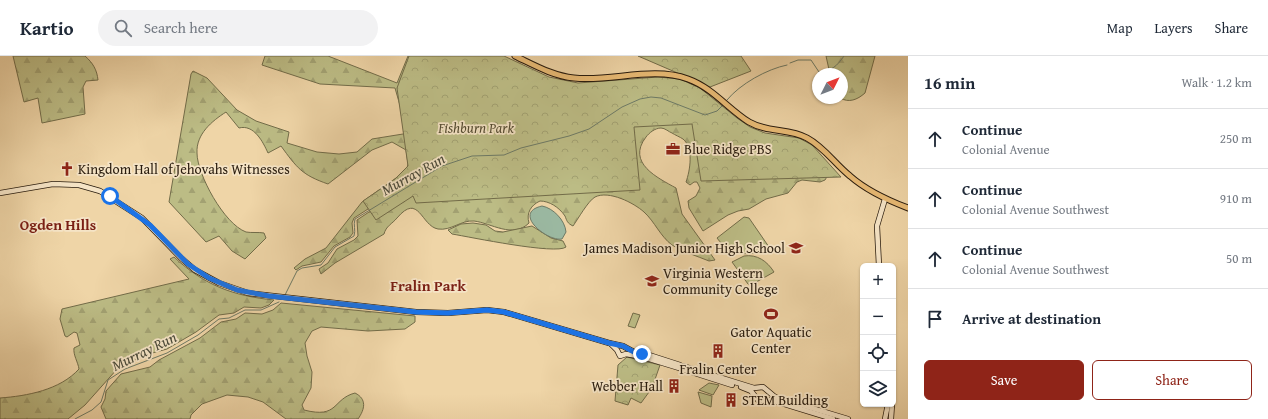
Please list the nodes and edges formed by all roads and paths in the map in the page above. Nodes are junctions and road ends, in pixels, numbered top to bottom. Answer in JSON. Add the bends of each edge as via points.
{"nodes":[{"id":1,"x":515,"y":56,"type":"edge"},
{"id":2,"x":0,"y":193,"type":"edge"},
{"id":3,"x":885,"y":199,"type":"junction"},
{"id":4,"x":908,"y":208,"type":"edge"},
{"id":5,"x":879,"y":263,"type":"edge"},
{"id":6,"x":619,"y":348,"type":"junction"},
{"id":7,"x":627,"y":352,"type":"junction"},
{"id":8,"x":681,"y":367,"type":"junction"},
{"id":9,"x":756,"y":389,"type":"junction"},
{"id":10,"x":768,"y":392,"type":"junction"},
{"id":11,"x":754,"y":394,"type":"junction"},
{"id":12,"x":766,"y":398,"type":"junction"},
{"id":13,"x":889,"y":407,"type":"edge"},
{"id":14,"x":890,"y":407,"type":"edge"},
{"id":15,"x":833,"y":419,"type":"edge"},
{"id":16,"x":848,"y":419,"type":"edge"},
{"id":17,"x":887,"y":419,"type":"edge"},
{"id":18,"x":891,"y":419,"type":"edge"}],
"edges":[{"from":1,"to":3,"type":"main road","via":[[548,72],[572,78],[661,74],[674,75],[697,83],[744,119],[762,128],[807,138],[857,182]]},
{"from":2,"to":6,"type":"main road","via":[[53,184],[79,185],[100,191],[142,218],[181,258],[199,272],[228,287],[248,293],[416,312],[504,312]]},
{"from":3,"to":4,"type":"main road"},
{"from":3,"to":5,"type":"main road","via":[[876,226]]},
{"from":6,"to":7,"type":"main road","via":[[625,346]]},
{"from":6,"to":7,"type":"main road","via":[[620,356]]},
{"from":7,"to":8,"type":"main road"},
{"from":8,"to":9,"type":"main road"},
{"from":8,"to":11,"type":"main road","via":[[747,389]]},
{"from":9,"to":10,"type":"main road","via":[[762,387]]},
{"from":9,"to":11,"type":"main road"},
{"from":10,"to":12,"type":"main road"},
{"from":10,"to":16,"type":"main road","via":[[775,397]]},
{"from":11,"to":12,"type":"main road","via":[[758,400]]},
{"from":12,"to":15,"type":"main road"},
{"from":13,"to":17,"type":"main road"},
{"from":14,"to":18,"type":"main road"}]}
